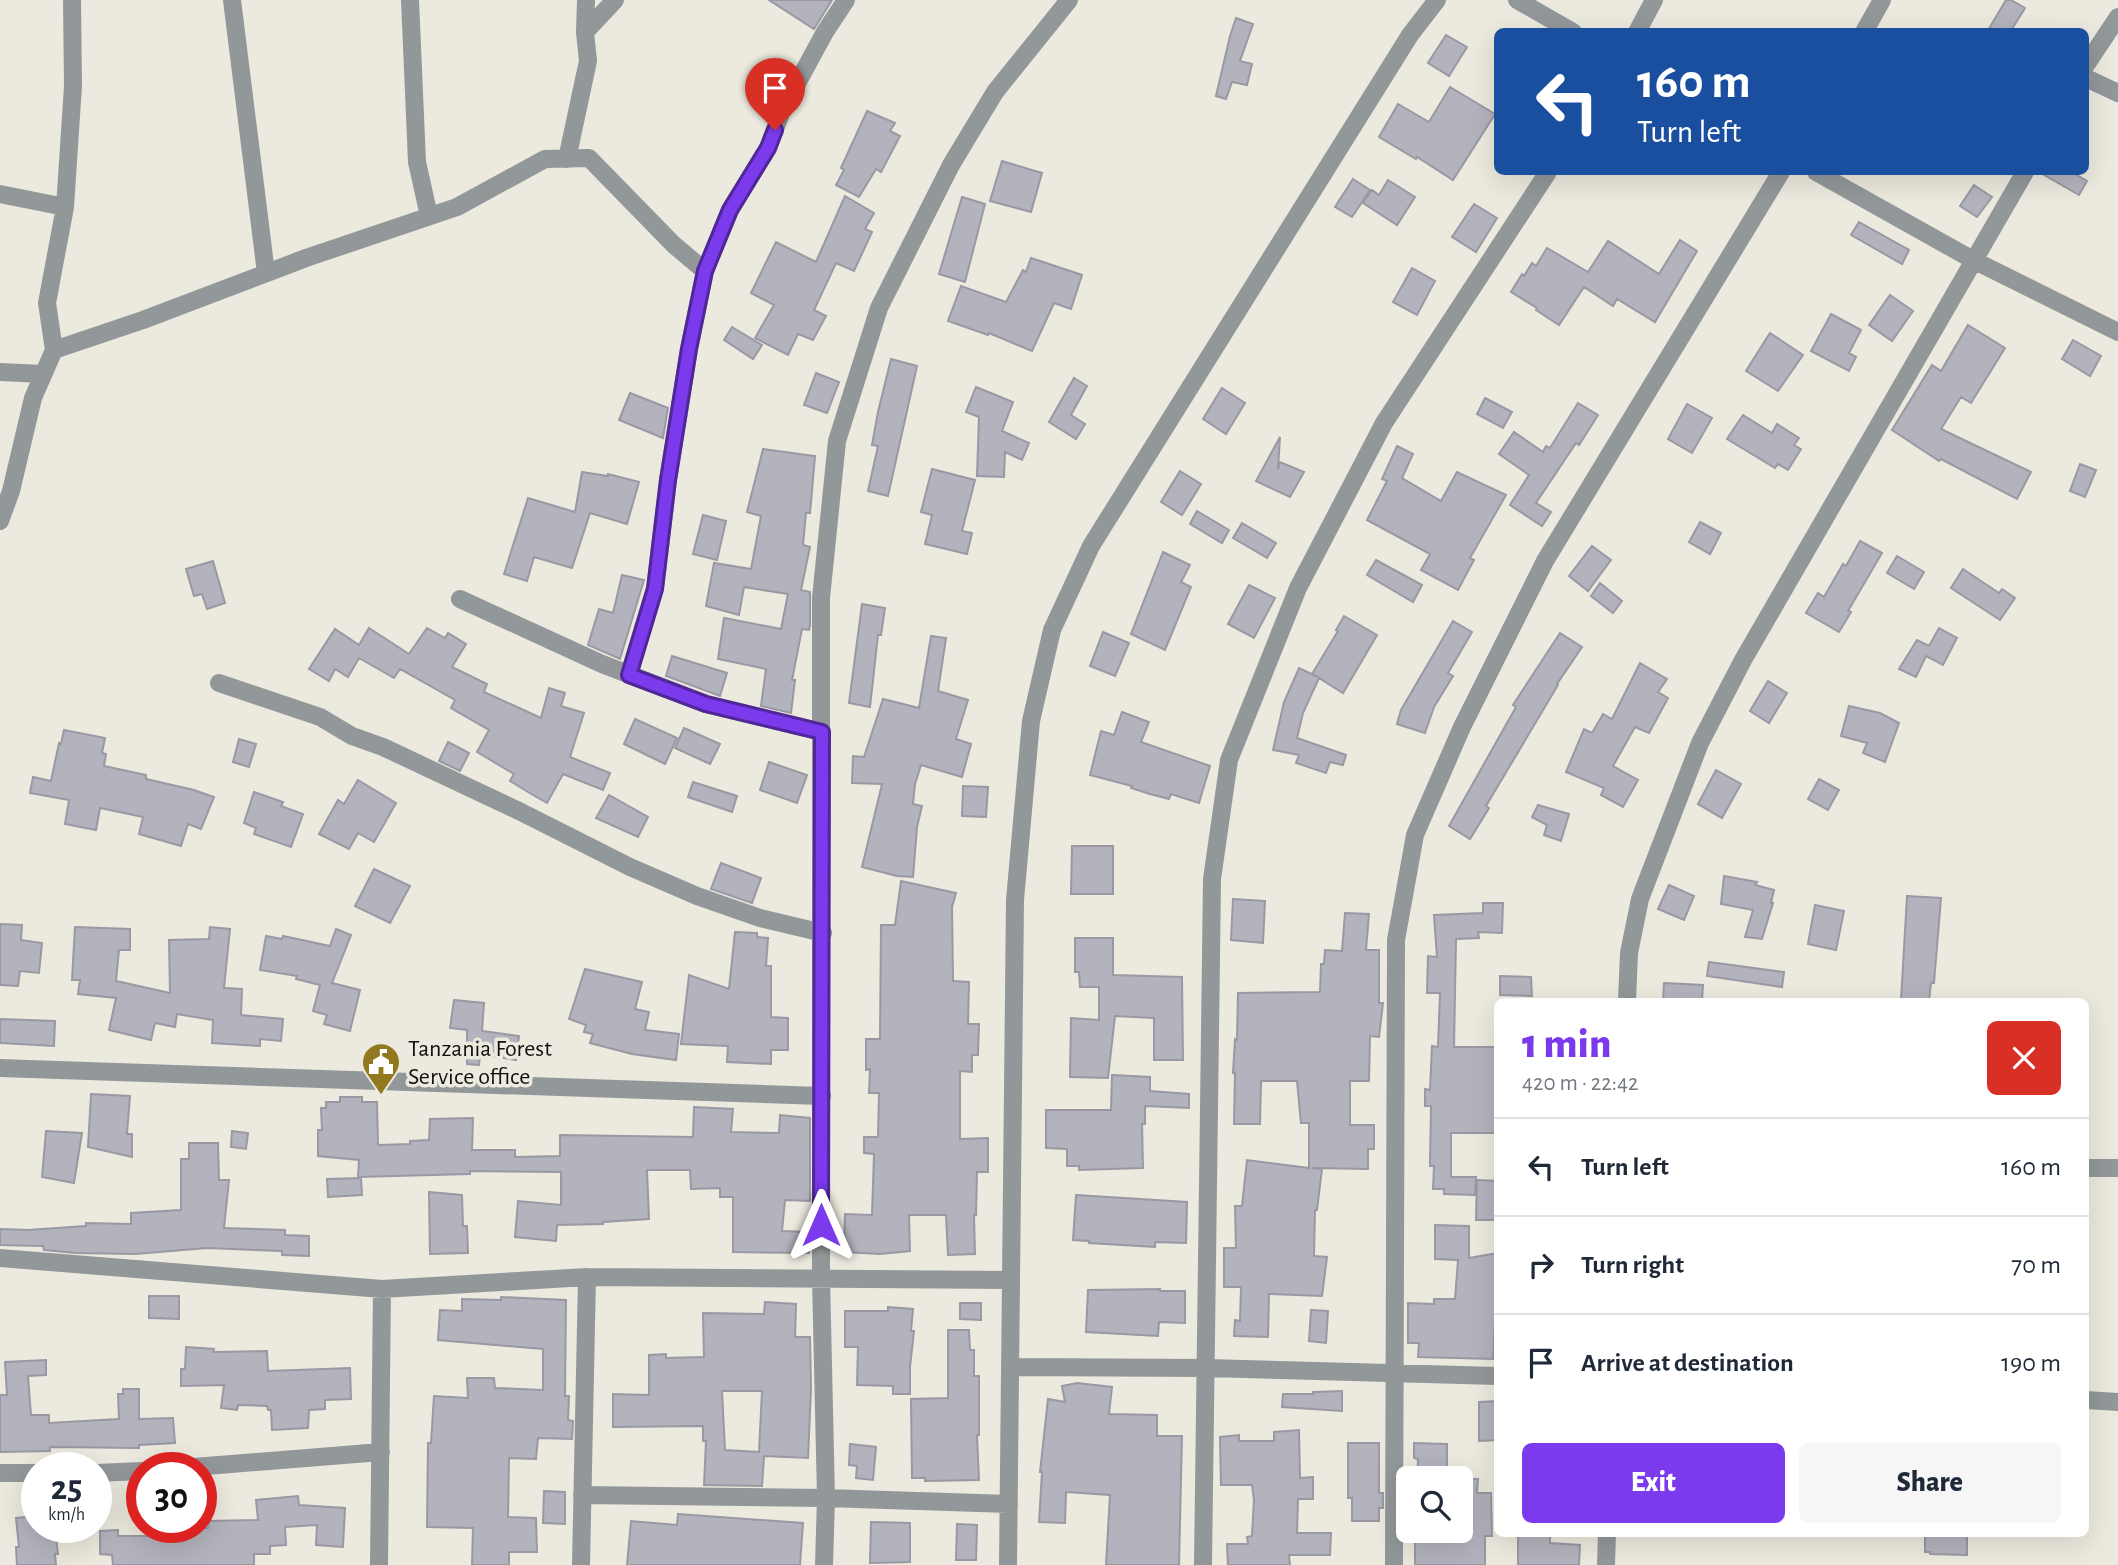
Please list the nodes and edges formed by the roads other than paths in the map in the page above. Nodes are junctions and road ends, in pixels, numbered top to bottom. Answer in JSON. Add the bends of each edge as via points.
{"nodes":[{"id":1,"x":72,"y":0,"type":"edge"},
{"id":2,"x":232,"y":0,"type":"edge"},
{"id":3,"x":410,"y":0,"type":"edge"},
{"id":4,"x":586,"y":0,"type":"edge"},
{"id":5,"x":615,"y":0,"type":"edge"},
{"id":6,"x":846,"y":0,"type":"edge"},
{"id":7,"x":1069,"y":0,"type":"edge"},
{"id":8,"x":1437,"y":0,"type":"edge"},
{"id":9,"x":1517,"y":0,"type":"edge"},
{"id":10,"x":1654,"y":0,"type":"edge"},
{"id":11,"x":1882,"y":0,"type":"edge"},
{"id":12,"x":2118,"y":17,"type":"edge"},
{"id":13,"x":1566,"y":28,"type":"edge"},
{"id":14,"x":1639,"y":28,"type":"edge"},
{"id":15,"x":1866,"y":28,"type":"edge"},
{"id":16,"x":585,"y":32,"type":"junction"},
{"id":17,"x":2089,"y":60,"type":"edge"},
{"id":18,"x":2089,"y":79,"type":"edge"},
{"id":19,"x":2118,"y":93,"type":"edge"},
{"id":20,"x":567,"y":159,"type":"junction"},
{"id":21,"x":1546,"y":175,"type":"edge"},
{"id":22,"x":1779,"y":175,"type":"edge"},
{"id":23,"x":1821,"y":175,"type":"edge"},
{"id":24,"x":2023,"y":175,"type":"edge"},
{"id":25,"x":0,"y":194,"type":"edge"},
{"id":26,"x":65,"y":207,"type":"junction"},
{"id":27,"x":429,"y":216,"type":"junction"},
{"id":28,"x":1975,"y":261,"type":"junction"},
{"id":29,"x":705,"y":271,"type":"junction"},
{"id":30,"x":266,"y":273,"type":"junction"},
{"id":31,"x":2118,"y":332,"type":"edge"},
{"id":32,"x":54,"y":350,"type":"junction"},
{"id":33,"x":0,"y":372,"type":"edge"},
{"id":34,"x":43,"y":374,"type":"junction"},
{"id":35,"x":0,"y":521,"type":"edge"},
{"id":36,"x":460,"y":600,"type":"dead end"},
{"id":37,"x":629,"y":675,"type":"junction"},
{"id":38,"x":219,"y":684,"type":"dead end"},
{"id":39,"x":822,"y":732,"type":"junction"},
{"id":40,"x":822,"y":933,"type":"junction"},
{"id":41,"x":1627,"y":998,"type":"edge"},
{"id":42,"x":0,"y":1069,"type":"edge"},
{"id":43,"x":822,"y":1096,"type":"junction"},
{"id":44,"x":2089,"y":1168,"type":"edge"},
{"id":45,"x":2118,"y":1168,"type":"edge"},
{"id":46,"x":0,"y":1258,"type":"edge"},
{"id":47,"x":587,"y":1277,"type":"junction"},
{"id":48,"x":821,"y":1277,"type":"junction"},
{"id":49,"x":1011,"y":1280,"type":"junction"},
{"id":50,"x":382,"y":1289,"type":"junction"},
{"id":51,"x":1010,"y":1367,"type":"junction"},
{"id":52,"x":1205,"y":1368,"type":"junction"},
{"id":53,"x":1395,"y":1373,"type":"junction"},
{"id":54,"x":1494,"y":1376,"type":"edge"},
{"id":55,"x":2089,"y":1401,"type":"edge"},
{"id":56,"x":2118,"y":1402,"type":"edge"},
{"id":57,"x":381,"y":1452,"type":"junction"},
{"id":58,"x":217,"y":1465,"type":"edge"},
{"id":59,"x":0,"y":1473,"type":"edge"},
{"id":60,"x":21,"y":1473,"type":"edge"},
{"id":61,"x":582,"y":1495,"type":"junction"},
{"id":62,"x":826,"y":1498,"type":"junction"},
{"id":63,"x":1009,"y":1504,"type":"junction"},
{"id":64,"x":1606,"y":1537,"type":"edge"},
{"id":65,"x":379,"y":1565,"type":"edge"},
{"id":66,"x":581,"y":1565,"type":"edge"},
{"id":67,"x":824,"y":1565,"type":"edge"},
{"id":68,"x":1008,"y":1565,"type":"edge"},
{"id":69,"x":1203,"y":1565,"type":"edge"},
{"id":70,"x":1394,"y":1565,"type":"edge"},
{"id":71,"x":1606,"y":1565,"type":"edge"}],
"edges":[{"from":1,"to":26,"type":"street","via":[[73,86]]},
{"from":2,"to":30,"type":"street"},
{"from":3,"to":27,"type":"street","via":[[417,162]]},
{"from":4,"to":16,"type":"street"},
{"from":5,"to":16,"type":"street"},
{"from":6,"to":29,"type":"street","via":[[730,210]]},
{"from":7,"to":39,"type":"street","via":[[976,122],[879,308],[837,441],[821,598]]},
{"from":8,"to":49,"type":"street","via":[[1410,35],[1091,546],[1052,630],[1031,721],[1015,900]]},
{"from":9,"to":13,"type":"street"},
{"from":10,"to":14,"type":"street"},
{"from":11,"to":15,"type":"street"},
{"from":12,"to":17,"type":"street"},
{"from":16,"to":20,"type":"street","via":[[588,61]]},
{"from":18,"to":19,"type":"street"},
{"from":20,"to":27,"type":"street","via":[[545,159],[457,207]]},
{"from":20,"to":29,"type":"street","via":[[589,158]]},
{"from":21,"to":52,"type":"street","via":[[1384,424],[1298,588],[1229,760],[1212,879]]},
{"from":22,"to":53,"type":"street","via":[[1545,561],[1462,727],[1415,835],[1396,940]]},
{"from":23,"to":28,"type":"street"},
{"from":24,"to":28,"type":"street"},
{"from":25,"to":26,"type":"street"},
{"from":26,"to":32,"type":"street","via":[[47,303]]},
{"from":27,"to":30,"type":"street"},
{"from":28,"to":31,"type":"street"},
{"from":28,"to":41,"type":"street","via":[[1743,660],[1700,743],[1640,899],[1629,953]]},
{"from":29,"to":37,"type":"street","via":[[668,480],[655,589]]},
{"from":30,"to":32,"type":"street"},
{"from":32,"to":34,"type":"street"},
{"from":33,"to":34,"type":"street"},
{"from":34,"to":35,"type":"street"},
{"from":36,"to":37,"type":"street"},
{"from":37,"to":39,"type":"street","via":[[706,704]]},
{"from":38,"to":40,"type":"street","via":[[320,717],[697,896]]},
{"from":39,"to":40,"type":"street"},
{"from":40,"to":43,"type":"street"},
{"from":42,"to":43,"type":"street"},
{"from":43,"to":48,"type":"street"},
{"from":44,"to":45,"type":"street"},
{"from":46,"to":50,"type":"street"},
{"from":47,"to":48,"type":"street"},
{"from":47,"to":50,"type":"street"},
{"from":47,"to":61,"type":"street"},
{"from":48,"to":49,"type":"street"},
{"from":48,"to":62,"type":"street"},
{"from":49,"to":51,"type":"street"},
{"from":50,"to":57,"type":"street"},
{"from":51,"to":52,"type":"street"},
{"from":51,"to":63,"type":"street"},
{"from":52,"to":53,"type":"street"},
{"from":52,"to":69,"type":"street"},
{"from":53,"to":54,"type":"street"},
{"from":53,"to":70,"type":"street"},
{"from":55,"to":56,"type":"street"},
{"from":57,"to":58,"type":"street"},
{"from":57,"to":65,"type":"street"},
{"from":59,"to":60,"type":"street"},
{"from":61,"to":62,"type":"street"},
{"from":61,"to":66,"type":"street"},
{"from":62,"to":63,"type":"street"},
{"from":62,"to":67,"type":"street"},
{"from":63,"to":68,"type":"street"},
{"from":64,"to":71,"type":"street"}]}
